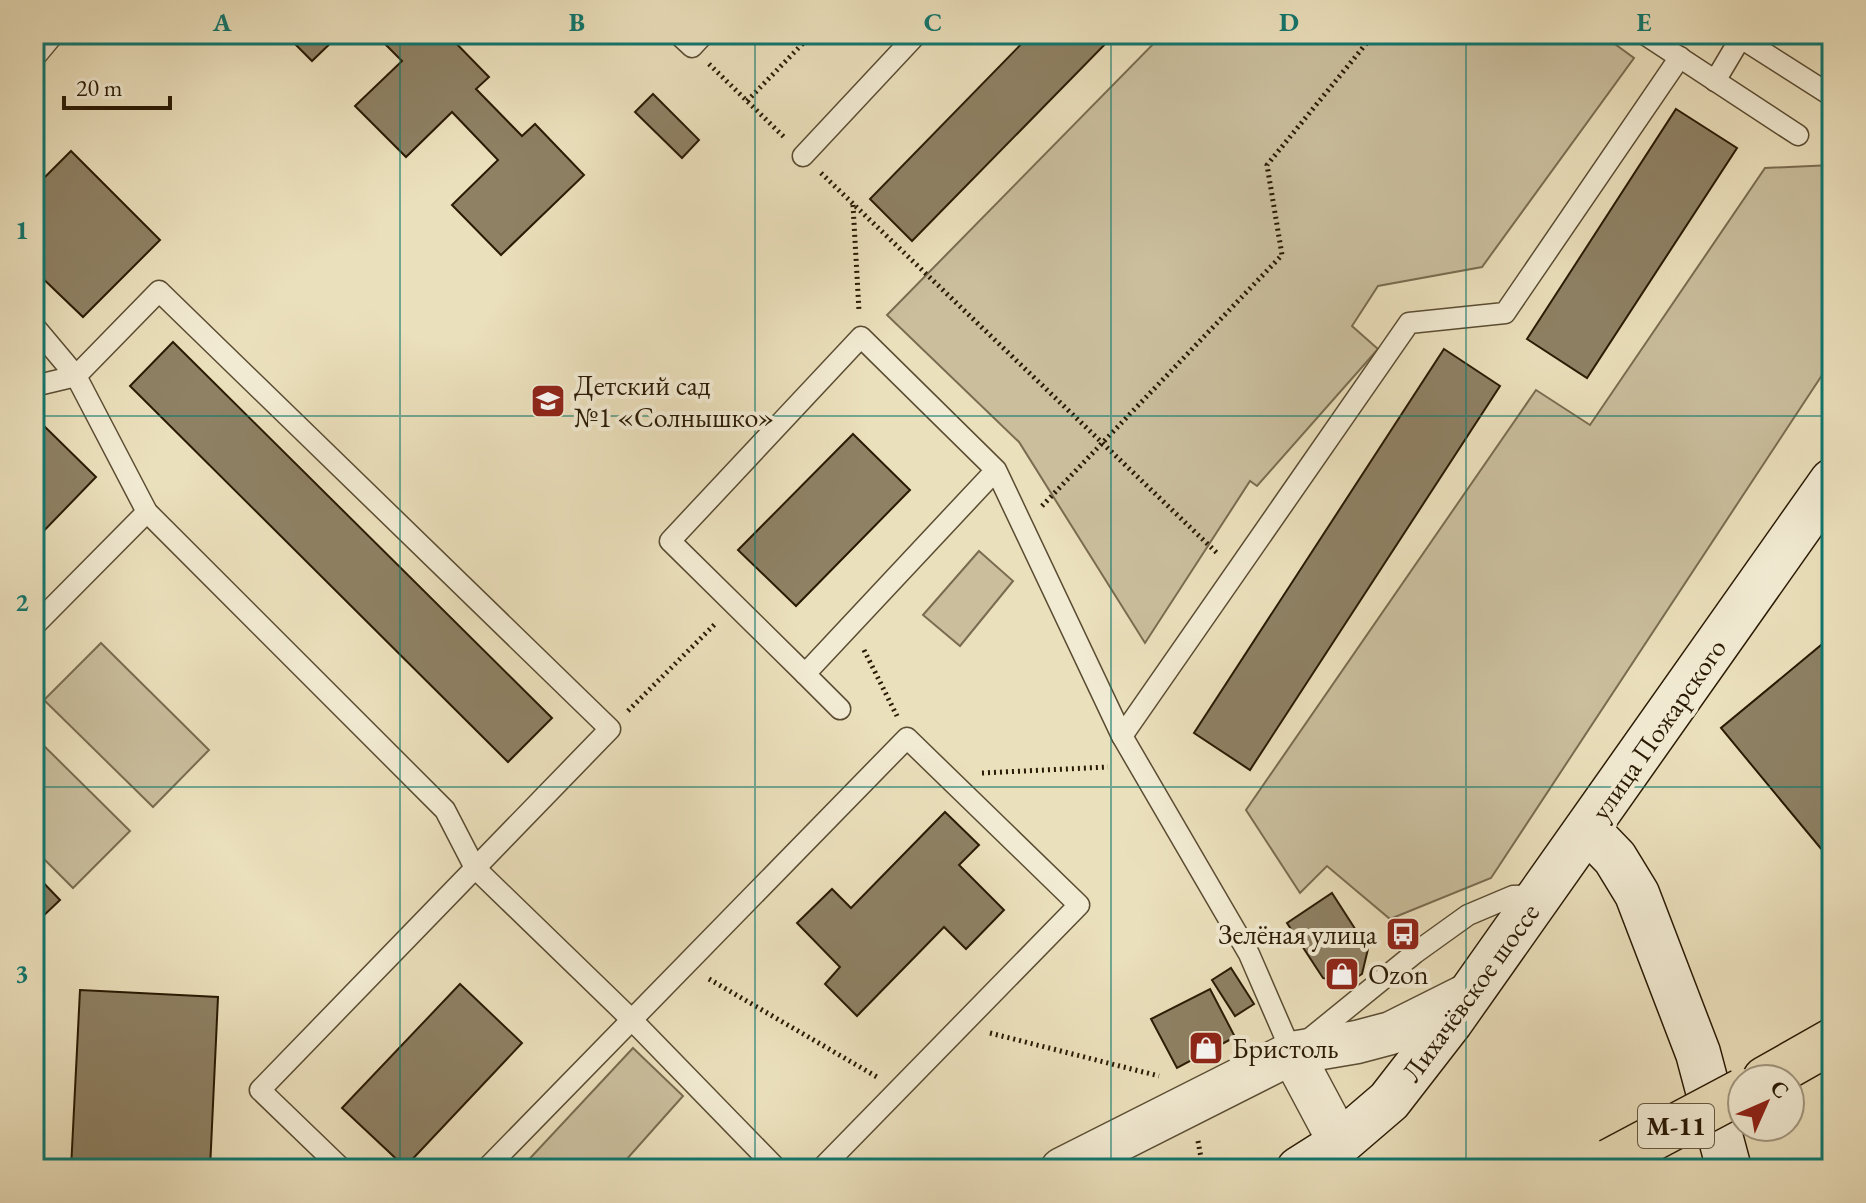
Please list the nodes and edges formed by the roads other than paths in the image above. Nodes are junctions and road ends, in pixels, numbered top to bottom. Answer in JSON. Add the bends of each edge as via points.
{"nodes":[{"id":1,"x":54,"y":34,"type":"edge"},
{"id":2,"x":917,"y":34,"type":"edge"},
{"id":3,"x":1644,"y":34,"type":"edge"},
{"id":4,"x":1742,"y":36,"type":"edge"},
{"id":5,"x":1680,"y":57,"type":"junction"},
{"id":6,"x":34,"y":58,"type":"edge"},
{"id":7,"x":1715,"y":81,"type":"junction"},
{"id":8,"x":1832,"y":96,"type":"edge"},
{"id":9,"x":1798,"y":135,"type":"dead end"},
{"id":10,"x":803,"y":156,"type":"road end"},
{"id":11,"x":34,"y":326,"type":"edge"},
{"id":12,"x":76,"y":376,"type":"junction"},
{"id":13,"x":34,"y":386,"type":"edge"},
{"id":14,"x":996,"y":470,"type":"junction"},
{"id":15,"x":1832,"y":481,"type":"edge"},
{"id":16,"x":147,"y":512,"type":"junction"},
{"id":17,"x":34,"y":626,"type":"edge"},
{"id":18,"x":805,"y":674,"type":"junction"},
{"id":19,"x":840,"y":709,"type":"dead end"},
{"id":20,"x":1122,"y":736,"type":"junction"},
{"id":21,"x":1588,"y":830,"type":"junction"},
{"id":22,"x":475,"y":868,"type":"junction"},
{"id":23,"x":1541,"y":895,"type":"junction"},
{"id":24,"x":1471,"y":993,"type":"junction"},
{"id":25,"x":632,"y":1020,"type":"junction"},
{"id":26,"x":1832,"y":1041,"type":"edge"},
{"id":27,"x":1292,"y":1053,"type":"junction"},
{"id":28,"x":1793,"y":1063,"type":"edge"},
{"id":29,"x":1726,"y":1100,"type":"edge"},
{"id":30,"x":1340,"y":1143,"type":"junction"},
{"id":31,"x":1603,"y":1165,"type":"edge"},
{"id":32,"x":342,"y":1169,"type":"edge"},
{"id":33,"x":486,"y":1169,"type":"edge"},
{"id":34,"x":777,"y":1169,"type":"edge"},
{"id":35,"x":821,"y":1169,"type":"edge"},
{"id":36,"x":1062,"y":1169,"type":"edge"},
{"id":37,"x":1299,"y":1169,"type":"edge"},
{"id":38,"x":1729,"y":1169,"type":"edge"}],
"edges":[{"from":1,"to":6,"type":"lane"},
{"from":2,"to":10,"type":"lane"},
{"from":3,"to":5,"type":"lane"},
{"from":4,"to":7,"type":"lane"},
{"from":4,"to":8,"type":"lane"},
{"from":5,"to":7,"type":"lane"},
{"from":5,"to":20,"type":"lane","via":[[1505,313],[1409,323]]},
{"from":7,"to":9,"type":"lane"},
{"from":11,"to":12,"type":"lane"},
{"from":12,"to":13,"type":"lane"},
{"from":12,"to":16,"type":"lane"},
{"from":12,"to":22,"type":"lane","via":[[159,291],[610,729]]},
{"from":14,"to":18,"type":"lane"},
{"from":14,"to":18,"type":"lane","via":[[861,337],[670,541]]},
{"from":14,"to":20,"type":"lane"},
{"from":15,"to":21,"type":"street","name":"улица Пожарского"},
{"from":16,"to":17,"type":"lane"},
{"from":16,"to":22,"type":"lane","via":[[445,810]]},
{"from":18,"to":19,"type":"lane"},
{"from":20,"to":27,"type":"lane","via":[[1249,954]]},
{"from":21,"to":23,"type":"street","name":"Лихачёвское шоссе"},
{"from":21,"to":38,"type":"street","name":"улица Пожарского","number":"М-11","via":[[1615,858],[1637,894],[1698,1053]]},
{"from":22,"to":25,"type":"lane"},
{"from":22,"to":32,"type":"lane","via":[[260,1090]]},
{"from":23,"to":24,"type":"street","name":"Лихачёвское шоссе"},
{"from":23,"to":27,"type":"lane","via":[[1513,896],[1468,915]]},
{"from":24,"to":27,"type":"street","via":[[1391,1033]]},
{"from":24,"to":30,"type":"street","name":"Лихачёвское шоссе","via":[[1389,1101]]},
{"from":25,"to":33,"type":"lane"},
{"from":25,"to":34,"type":"lane"},
{"from":25,"to":35,"type":"lane","via":[[907,738],[1079,905]]},
{"from":26,"to":28,"type":"highway"},
{"from":27,"to":30,"type":"street"},
{"from":27,"to":36,"type":"street"},
{"from":29,"to":31,"type":"highway","number":"М-11","bridge":true},
{"from":30,"to":37,"type":"street","name":"Лихачёвское шоссе"}]}
